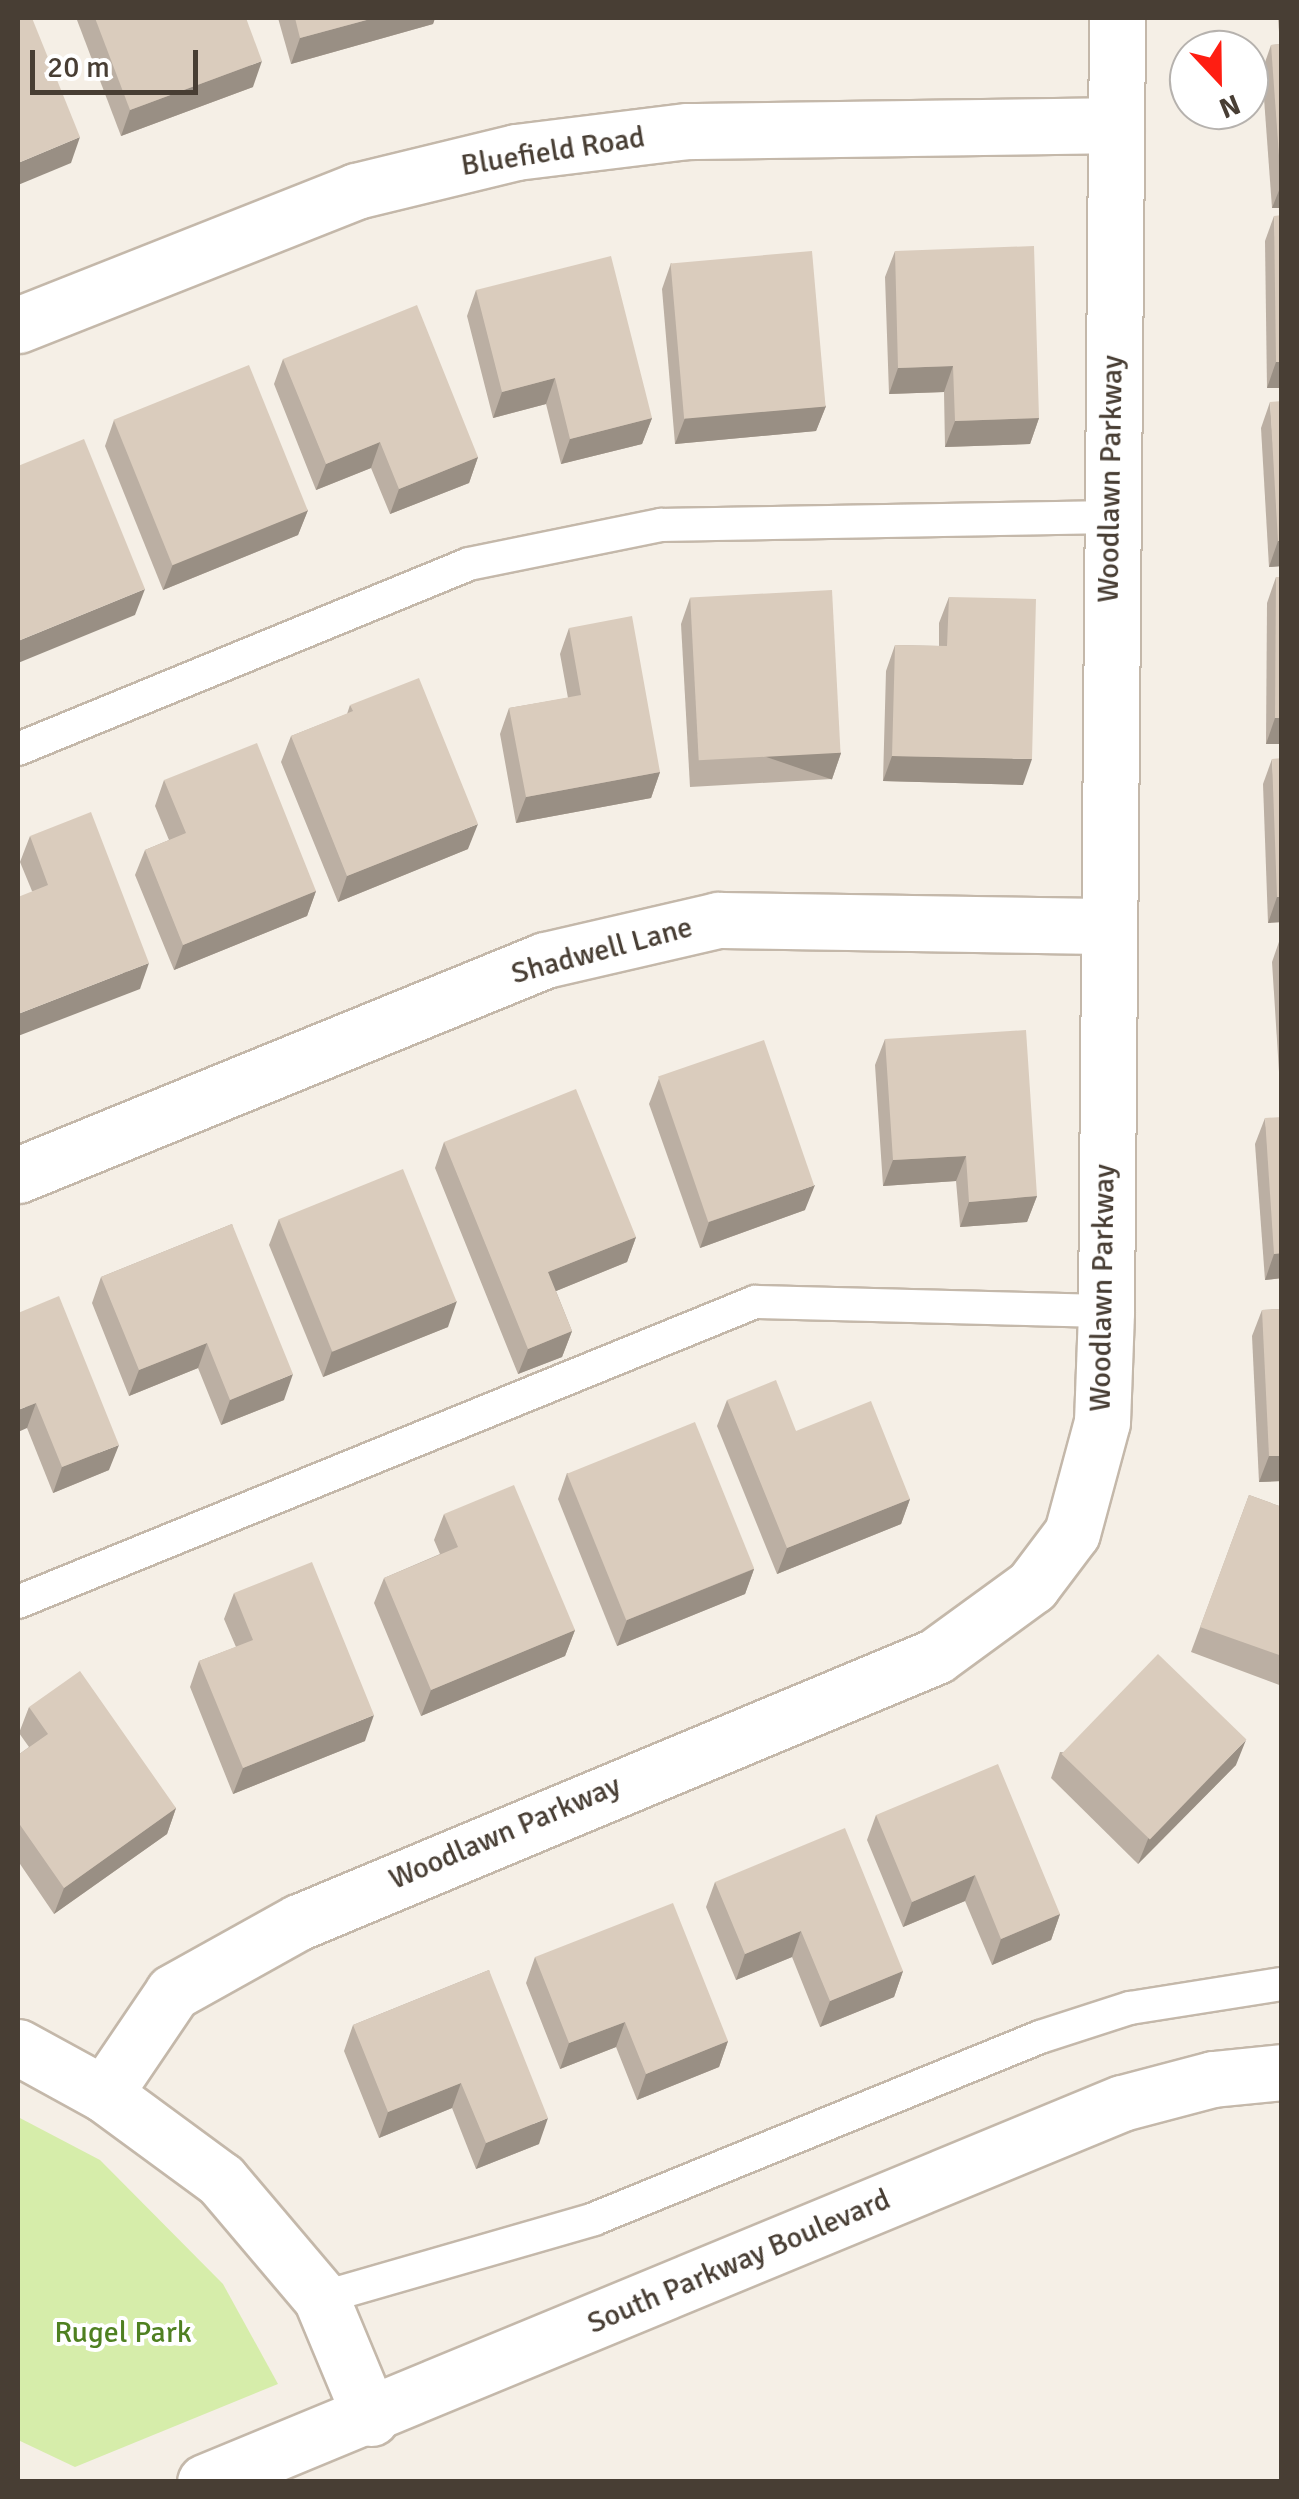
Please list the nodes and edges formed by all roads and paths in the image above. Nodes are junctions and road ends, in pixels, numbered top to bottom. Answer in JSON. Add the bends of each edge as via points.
{"nodes":[{"id":1,"x":1117,"y":18,"type":"edge"},
{"id":2,"x":1116,"y":125,"type":"junction"},
{"id":3,"x":18,"y":324,"type":"edge"},
{"id":4,"x":1111,"y":518,"type":"junction"},
{"id":5,"x":18,"y":749,"type":"edge"},
{"id":6,"x":1105,"y":926,"type":"junction"},
{"id":7,"x":18,"y":1175,"type":"edge"},
{"id":8,"x":1106,"y":1311,"type":"junction"},
{"id":9,"x":18,"y":1602,"type":"edge"},
{"id":10,"x":1282,"y":1984,"type":"edge"},
{"id":11,"x":18,"y":2048,"type":"edge"},
{"id":12,"x":1282,"y":2072,"type":"edge"},
{"id":13,"x":104,"y":2094,"type":"junction"},
{"id":14,"x":321,"y":2298,"type":"junction"},
{"id":15,"x":371,"y":2418,"type":"junction"},
{"id":16,"x":205,"y":2482,"type":"edge"}],
"edges":[{"from":1,"to":2,"type":"street","name":"Woodlawn Parkway"},
{"from":2,"to":3,"type":"street","name":"Bluefield Road","via":[[688,131],[516,152],[356,190]]},
{"from":2,"to":4,"type":"street","name":"Woodlawn Parkway"},
{"from":4,"to":5,"type":"lane","via":[[661,526],[469,564]]},
{"from":4,"to":6,"type":"street","name":"Woodlawn Parkway"},
{"from":6,"to":7,"type":"street","name":"Shadwell Lane","via":[[718,920],[544,960]]},
{"from":6,"to":8,"type":"street","name":"Woodlawn Parkway"},
{"from":8,"to":9,"type":"lane","via":[[755,1302]]},
{"from":8,"to":13,"type":"street","name":"Woodlawn Parkway","via":[[1102,1422],[1072,1532],[1032,1586],[936,1656],[299,1922],[173,1992]]},
{"from":10,"to":14,"type":"lane","via":[[1130,2008],[1040,2037],[594,2219]]},
{"from":11,"to":13,"type":"street"},
{"from":12,"to":15,"type":"street","name":"South Parkway Boulevard","via":[[1213,2079],[1122,2103]]},
{"from":13,"to":14,"type":"street","via":[[221,2180]]},
{"from":14,"to":15,"type":"street"},
{"from":15,"to":16,"type":"street","name":"South Parkway Boulevard"}]}
